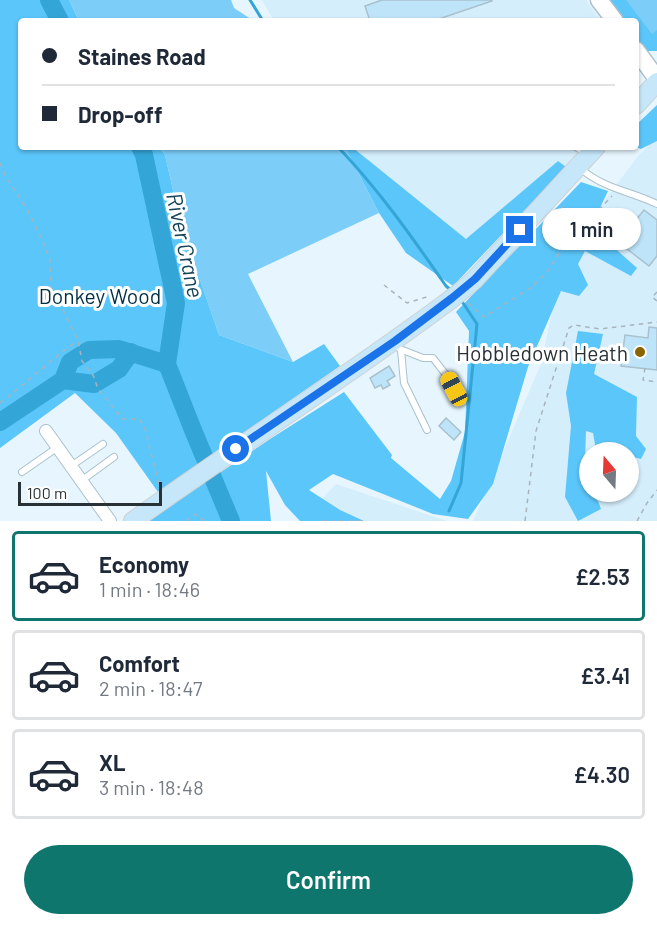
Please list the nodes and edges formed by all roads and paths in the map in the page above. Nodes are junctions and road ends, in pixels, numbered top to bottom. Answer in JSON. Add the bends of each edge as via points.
{"nodes":[{"id":1,"x":599,"y":0,"type":"edge"},
{"id":2,"x":613,"y":18,"type":"edge"},
{"id":3,"x":639,"y":54,"type":"edge"},
{"id":4,"x":657,"y":81,"type":"edge"},
{"id":5,"x":639,"y":102,"type":"edge"},
{"id":6,"x":585,"y":154,"type":"edge"},
{"id":7,"x":0,"y":163,"type":"edge"},
{"id":8,"x":615,"y":190,"type":"junction"},
{"id":9,"x":550,"y":197,"type":"junction"},
{"id":10,"x":657,"y":204,"type":"edge"},
{"id":11,"x":586,"y":226,"type":"junction"},
{"id":12,"x":384,"y":285,"type":"dead end"},
{"id":13,"x":657,"y":292,"type":"edge"},
{"id":14,"x":454,"y":295,"type":"junction"},
{"id":15,"x":657,"y":301,"type":"edge"},
{"id":16,"x":657,"y":322,"type":"edge"},
{"id":17,"x":78,"y":340,"type":"junction"},
{"id":18,"x":398,"y":346,"type":"junction"},
{"id":19,"x":645,"y":368,"type":"dead end"},
{"id":20,"x":657,"y":382,"type":"edge"},
{"id":21,"x":454,"y":389,"type":"dead end"},
{"id":22,"x":0,"y":403,"type":"edge"},
{"id":23,"x":427,"y":430,"type":"dead end"},
{"id":24,"x":46,"y":431,"type":"dead end"},
{"id":25,"x":103,"y":444,"type":"dead end"},
{"id":26,"x":58,"y":447,"type":"junction"},
{"id":27,"x":114,"y":457,"type":"dead end"},
{"id":28,"x":71,"y":466,"type":"junction"},
{"id":29,"x":22,"y":472,"type":"dead end"},
{"id":30,"x":81,"y":481,"type":"junction"},
{"id":31,"x":657,"y":490,"type":"edge"},
{"id":32,"x":161,"y":491,"type":"dead end"},
{"id":33,"x":110,"y":521,"type":"edge"},
{"id":34,"x":134,"y":521,"type":"edge"},
{"id":35,"x":186,"y":521,"type":"edge"},
{"id":36,"x":204,"y":521,"type":"edge"},
{"id":37,"x":322,"y":521,"type":"edge"},
{"id":38,"x":367,"y":521,"type":"edge"},
{"id":39,"x":525,"y":521,"type":"edge"},
{"id":40,"x":637,"y":521,"type":"edge"}],
"edges":[{"from":1,"to":2,"type":"street"},
{"from":3,"to":4,"type":"street"},
{"from":4,"to":5,"type":"main road"},
{"from":6,"to":8,"type":"lane","via":[[590,176]]},
{"from":6,"to":9,"type":"main road"},
{"from":7,"to":17,"type":"path","via":[[39,232],[50,260],[51,287]]},
{"from":8,"to":10,"type":"lane"},
{"from":8,"to":11,"type":"path"},
{"from":9,"to":11,"type":"path"},
{"from":9,"to":14,"type":"main road","via":[[475,279]]},
{"from":11,"to":14,"type":"path","via":[[532,287],[484,317]]},
{"from":12,"to":14,"type":"path","via":[[407,303]]},
{"from":13,"to":15,"type":"path","via":[[652,297]]},
{"from":14,"to":18,"type":"main road"},
{"from":16,"to":39,"type":"path","via":[[600,329],[574,325],[569,328],[536,431]]},
{"from":17,"to":22,"type":"path"},
{"from":17,"to":32,"type":"path","via":[[82,361],[98,389],[123,419],[139,418]]},
{"from":18,"to":21,"type":"lane","via":[[423,358],[433,358]]},
{"from":18,"to":23,"type":"lane","via":[[404,383]]},
{"from":18,"to":34,"type":"main road","via":[[220,460]]},
{"from":19,"to":20,"type":"path","via":[[643,380]]},
{"from":24,"to":26,"type":"street"},
{"from":25,"to":28,"type":"lane"},
{"from":26,"to":28,"type":"street"},
{"from":26,"to":29,"type":"lane"},
{"from":27,"to":30,"type":"lane"},
{"from":28,"to":30,"type":"street"},
{"from":30,"to":33,"type":"street"},
{"from":31,"to":40,"type":"path"},
{"from":35,"to":36,"type":"path","via":[[195,514]]},
{"from":37,"to":38,"type":"path"}]}
